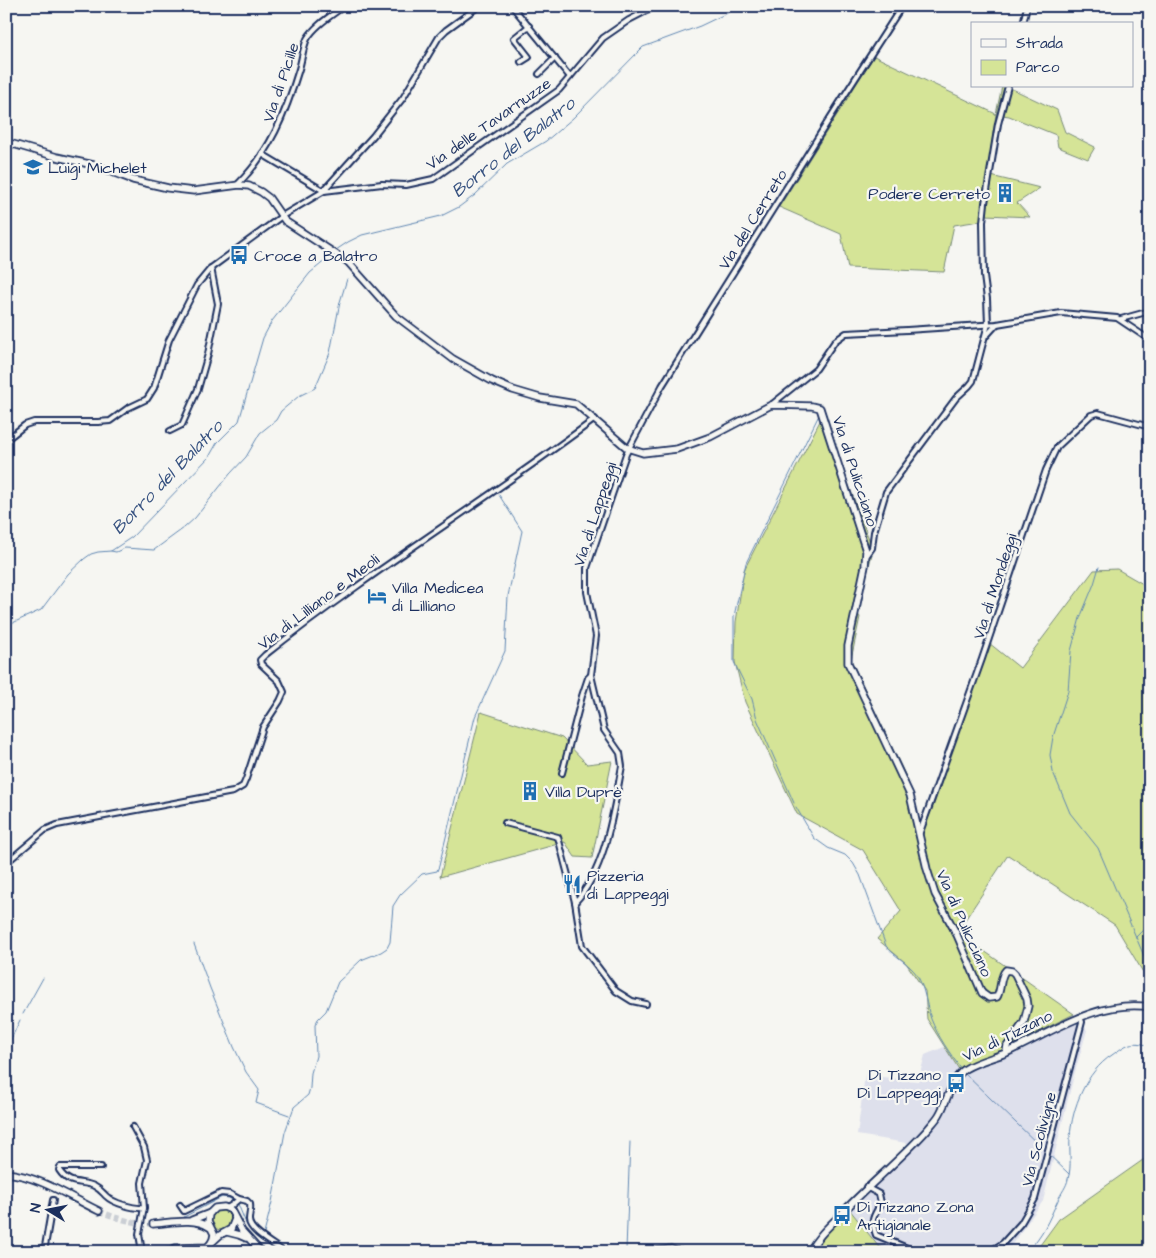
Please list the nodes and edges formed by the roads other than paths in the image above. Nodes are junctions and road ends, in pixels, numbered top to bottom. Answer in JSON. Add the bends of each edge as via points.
{"nodes":[{"id":1,"x":344,"y":6,"type":"edge"},
{"id":2,"x":479,"y":6,"type":"edge"},
{"id":3,"x":512,"y":6,"type":"edge"},
{"id":4,"x":656,"y":6,"type":"edge"},
{"id":5,"x":902,"y":6,"type":"edge"},
{"id":6,"x":1027,"y":6,"type":"edge"},
{"id":7,"x":1023,"y":22,"type":"edge"},
{"id":8,"x":529,"y":26,"type":"junction"},
{"id":9,"x":555,"y":58,"type":"junction"},
{"id":10,"x":521,"y":62,"type":"dead end"},
{"id":11,"x":540,"y":74,"type":"dead end"},
{"id":12,"x":570,"y":77,"type":"junction"},
{"id":13,"x":1007,"y":88,"type":"edge"},
{"id":14,"x":6,"y":142,"type":"edge"},
{"id":15,"x":262,"y":154,"type":"junction"},
{"id":16,"x":248,"y":174,"type":"junction"},
{"id":17,"x":236,"y":185,"type":"junction"},
{"id":18,"x":246,"y":185,"type":"junction"},
{"id":19,"x":324,"y":191,"type":"junction"},
{"id":20,"x":282,"y":216,"type":"junction"},
{"id":21,"x":211,"y":268,"type":"junction"},
{"id":22,"x":1150,"y":311,"type":"edge"},
{"id":23,"x":988,"y":312,"type":"junction"},
{"id":24,"x":1120,"y":319,"type":"junction"},
{"id":25,"x":988,"y":324,"type":"junction"},
{"id":26,"x":997,"y":324,"type":"junction"},
{"id":27,"x":979,"y":325,"type":"junction"},
{"id":28,"x":985,"y":337,"type":"junction"},
{"id":29,"x":1150,"y":340,"type":"edge"},
{"id":30,"x":771,"y":405,"type":"junction"},
{"id":31,"x":595,"y":419,"type":"junction"},
{"id":32,"x":1150,"y":426,"type":"edge"},
{"id":33,"x":170,"y":431,"type":"dead end"},
{"id":34,"x":6,"y":440,"type":"edge"},
{"id":35,"x":628,"y":449,"type":"junction"},
{"id":36,"x":867,"y":555,"type":"junction"},
{"id":37,"x":591,"y":675,"type":"junction"},
{"id":38,"x":562,"y":773,"type":"dead end"},
{"id":39,"x":506,"y":823,"type":"dead end"},
{"id":40,"x":919,"y":835,"type":"junction"},
{"id":41,"x":6,"y":862,"type":"edge"},
{"id":42,"x":575,"y":902,"type":"junction"},
{"id":43,"x":646,"y":1004,"type":"dead end"},
{"id":44,"x":1150,"y":1007,"type":"edge"},
{"id":45,"x":1080,"y":1017,"type":"junction"},
{"id":46,"x":1006,"y":1053,"type":"junction"},
{"id":47,"x":133,"y":1127,"type":"dead end"},
{"id":48,"x":101,"y":1168,"type":"dead end"},
{"id":49,"x":6,"y":1173,"type":"edge"},
{"id":50,"x":866,"y":1187,"type":"junction"},
{"id":51,"x":239,"y":1199,"type":"junction"},
{"id":52,"x":53,"y":1200,"type":"dead end"},
{"id":53,"x":234,"y":1204,"type":"junction"},
{"id":54,"x":180,"y":1205,"type":"dead end"},
{"id":55,"x":144,"y":1208,"type":"junction"},
{"id":56,"x":227,"y":1208,"type":"junction"},
{"id":57,"x":99,"y":1211,"type":"tunnel mouth"},
{"id":58,"x":210,"y":1213,"type":"junction"},
{"id":59,"x":234,"y":1215,"type":"junction"},
{"id":60,"x":185,"y":1222,"type":"junction"},
{"id":61,"x":153,"y":1224,"type":"tunnel mouth"},
{"id":62,"x":211,"y":1229,"type":"junction"},
{"id":63,"x":226,"y":1233,"type":"junction"},
{"id":64,"x":252,"y":1243,"type":"junction"},
{"id":65,"x":210,"y":1245,"type":"junction"},
{"id":66,"x":44,"y":1252,"type":"edge"},
{"id":67,"x":142,"y":1252,"type":"edge"},
{"id":68,"x":166,"y":1252,"type":"edge"},
{"id":69,"x":261,"y":1252,"type":"edge"},
{"id":70,"x":284,"y":1252,"type":"edge"},
{"id":71,"x":646,"y":1252,"type":"edge"},
{"id":72,"x":681,"y":1252,"type":"edge"},
{"id":73,"x":809,"y":1252,"type":"edge"},
{"id":74,"x":917,"y":1252,"type":"edge"},
{"id":75,"x":989,"y":1252,"type":"edge"}],
"edges":[{"from":1,"to":15,"type":"street","name":"Via di Picille","via":[[308,38],[283,116]]},
{"from":2,"to":19,"type":"street","via":[[439,37],[404,98]]},
{"from":3,"to":8,"type":"street"},
{"from":4,"to":12,"type":"street","name":"Via delle Tavarnuzze","via":[[603,38]]},
{"from":5,"to":35,"type":"street","name":"Via del Cerreto","via":[[662,386]]},
{"from":6,"to":7,"type":"street"},
{"from":8,"to":9,"type":"street"},
{"from":8,"to":10,"type":"street","via":[[514,38],[529,56]]},
{"from":9,"to":11,"type":"street"},
{"from":9,"to":12,"type":"street"},
{"from":12,"to":19,"type":"street","name":"Via delle Tavarnuzze","via":[[559,90],[432,179],[406,185],[360,185]]},
{"from":13,"to":23,"type":"street","via":[[998,124],[983,222]]},
{"from":14,"to":17,"type":"street","via":[[177,190]]},
{"from":15,"to":16,"type":"street","name":"Via di Picille"},
{"from":15,"to":19,"type":"street"},
{"from":16,"to":17,"type":"street","name":"Via di Picille"},
{"from":16,"to":18,"type":"street","name":"Via di Picille"},
{"from":17,"to":18,"type":"street"},
{"from":18,"to":20,"type":"street","via":[[266,195]]},
{"from":19,"to":20,"type":"street","name":"Via delle Tavarnuzze"},
{"from":20,"to":21,"type":"street","name":"Via delle Tavarnuzze"},
{"from":20,"to":31,"type":"street","via":[[348,262],[396,316],[457,362],[501,386],[540,398],[576,404]]},
{"from":21,"to":33,"type":"street","via":[[218,304],[208,354],[182,424]]},
{"from":21,"to":34,"type":"street","name":"Via delle Tavarnuzze","via":[[197,285],[169,340],[154,388],[147,399],[110,421],[34,422]]},
{"from":22,"to":24,"type":"street"},
{"from":23,"to":25,"type":"street"},
{"from":23,"to":27,"type":"street"},
{"from":24,"to":26,"type":"street","via":[[1057,313]]},
{"from":24,"to":29,"type":"street"},
{"from":25,"to":26,"type":"street"},
{"from":25,"to":27,"type":"street"},
{"from":25,"to":28,"type":"street"},
{"from":26,"to":28,"type":"street"},
{"from":27,"to":30,"type":"street","via":[[846,333],[835,341],[816,369]]},
{"from":28,"to":36,"type":"street","via":[[969,386],[956,398],[886,492],[872,548]]},
{"from":30,"to":35,"type":"street","name":"Via di Pulicciano","via":[[685,447],[646,453]]},
{"from":30,"to":36,"type":"street","name":"Via di Pulicciano","via":[[821,409]]},
{"from":31,"to":35,"type":"street"},
{"from":31,"to":41,"type":"street","name":"Via di Lilliano e Meoli","via":[[356,586],[264,655],[260,664],[279,682],[284,692],[263,727],[246,779],[238,790],[56,825],[45,830]]},
{"from":32,"to":40,"type":"street","name":"Via di Mondeggi","via":[[1098,413],[1091,415],[1058,447],[1046,470]]},
{"from":35,"to":37,"type":"street","name":"Via di Lappeggi","via":[[587,568],[587,592],[596,636]]},
{"from":36,"to":40,"type":"street","name":"Via di Pulicciano","via":[[847,659],[905,783]]},
{"from":37,"to":38,"type":"street","name":"Via di Lappeggi","via":[[582,696]]},
{"from":37,"to":42,"type":"street","name":"Via di Lappeggi","via":[[604,730],[620,753],[622,766],[600,860],[585,891]]},
{"from":39,"to":42,"type":"street","via":[[558,837]]},
{"from":40,"to":46,"type":"street","name":"Via di Pulicciano","via":[[934,894],[957,935],[982,993],[989,998],[997,996],[1003,972],[1009,970],[1017,976],[1027,999],[1026,1017],[1007,1046]]},
{"from":42,"to":43,"type":"street","via":[[582,946],[616,991],[632,1001]]},
{"from":44,"to":45,"type":"street","name":"Via di Tizzano","via":[[1122,1006]]},
{"from":45,"to":46,"type":"street","name":"Via di Tizzano"},
{"from":45,"to":75,"type":"street","name":"Via Scolivigne","via":[[1082,1022],[1071,1067],[1035,1199],[1021,1223],[1003,1243]]},
{"from":46,"to":50,"type":"street","name":"Via di Tizzano","via":[[963,1071],[929,1128]]},
{"from":47,"to":55,"type":"street","via":[[147,1160],[142,1183]]},
{"from":48,"to":55,"type":"street","via":[[66,1166],[59,1170],[72,1181],[95,1186],[108,1198],[134,1208]]},
{"from":49,"to":57,"type":"street","via":[[37,1181]]},
{"from":50,"to":73,"type":"street","name":"Via di Tizzano","via":[[824,1230]]},
{"from":50,"to":74,"type":"street","via":[[879,1194],[881,1202],[872,1216],[876,1235]]},
{"from":51,"to":53,"type":"street"},
{"from":51,"to":54,"type":"street","via":[[221,1193],[184,1211]]},
{"from":51,"to":70,"type":"street","via":[[250,1204],[249,1222],[255,1232]]},
{"from":52,"to":66,"type":"street"},
{"from":53,"to":56,"type":"street"},
{"from":53,"to":59,"type":"street"},
{"from":55,"to":67,"type":"street","via":[[139,1234]]},
{"from":56,"to":58,"type":"street","via":[[217,1207]]},
{"from":56,"to":59,"type":"street"},
{"from":58,"to":60,"type":"street"},
{"from":58,"to":62,"type":"street"},
{"from":59,"to":63,"type":"street","via":[[233,1227]]},
{"from":59,"to":64,"type":"street"},
{"from":60,"to":61,"type":"street"},
{"from":60,"to":62,"type":"street","via":[[199,1222]]},
{"from":62,"to":63,"type":"street"},
{"from":62,"to":65,"type":"street","via":[[214,1236]]},
{"from":63,"to":64,"type":"street","via":[[239,1235]]},
{"from":63,"to":65,"type":"street"},
{"from":64,"to":69,"type":"street"},
{"from":65,"to":68,"type":"street","via":[[175,1248]]},
{"from":71,"to":72,"type":"street","via":[[671,1249]]}]}
